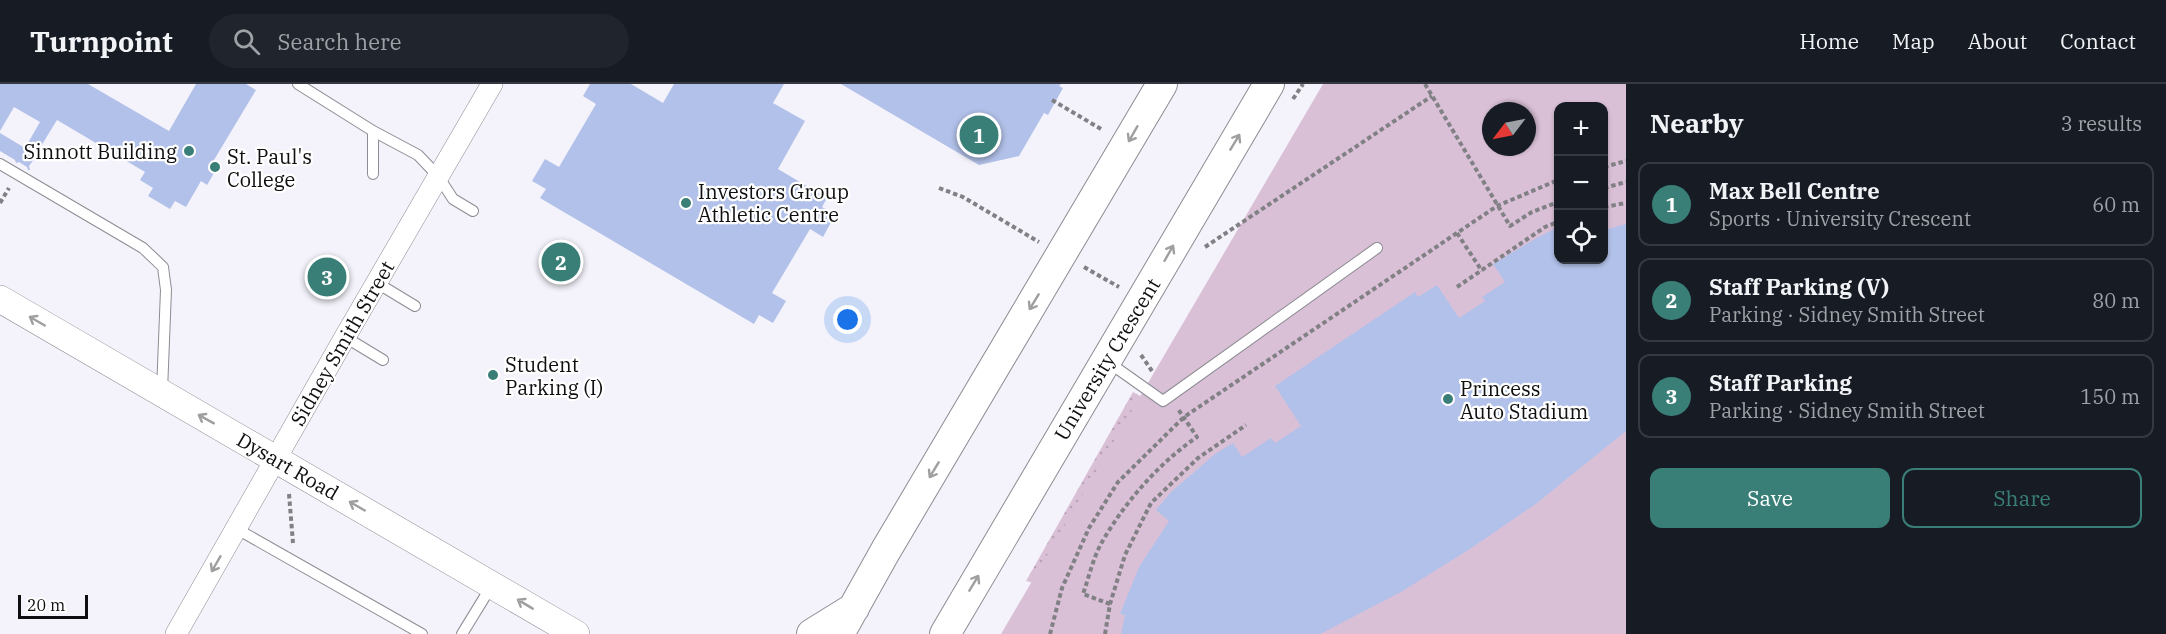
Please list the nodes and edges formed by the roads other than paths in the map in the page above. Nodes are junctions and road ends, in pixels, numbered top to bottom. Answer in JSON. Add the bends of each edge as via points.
{"nodes":[{"id":1,"x":298,"y":84,"type":"edge"},
{"id":2,"x":492,"y":84,"type":"edge"},
{"id":3,"x":1162,"y":84,"type":"edge"},
{"id":4,"x":1269,"y":84,"type":"edge"},
{"id":5,"x":373,"y":131,"type":"junction"},
{"id":6,"x":0,"y":164,"type":"edge"},
{"id":7,"x":373,"y":174,"type":"dead end"},
{"id":8,"x":438,"y":176,"type":"junction"},
{"id":9,"x":473,"y":211,"type":"dead end"},
{"id":10,"x":1377,"y":249,"type":"dead end"},
{"id":11,"x":377,"y":283,"type":"junction"},
{"id":12,"x":0,"y":299,"type":"edge"},
{"id":13,"x":415,"y":306,"type":"dead end"},
{"id":14,"x":345,"y":337,"type":"junction"},
{"id":15,"x":383,"y":360,"type":"dead end"},
{"id":16,"x":1106,"y":360,"type":"junction"},
{"id":17,"x":162,"y":394,"type":"junction"},
{"id":18,"x":276,"y":458,"type":"junction"},
{"id":19,"x":237,"y":528,"type":"junction"},
{"id":20,"x":493,"y":585,"type":"junction"},
{"id":21,"x":854,"y":608,"type":"junction"},
{"id":22,"x":176,"y":634,"type":"edge"},
{"id":23,"x":422,"y":634,"type":"edge"},
{"id":24,"x":462,"y":634,"type":"edge"},
{"id":25,"x":576,"y":634,"type":"edge"},
{"id":26,"x":812,"y":634,"type":"edge"},
{"id":27,"x":839,"y":634,"type":"edge"},
{"id":28,"x":945,"y":634,"type":"edge"}],
"edges":[{"from":1,"to":5,"type":"lane"},
{"from":2,"to":8,"type":"street","name":"Sidney Smith Street"},
{"from":3,"to":21,"type":"main road","one_way":true},
{"from":16,"to":4,"type":"main road","name":"University Crescent","one_way":true},
{"from":5,"to":7,"type":"lane"},
{"from":5,"to":8,"type":"lane","via":[[418,155]]},
{"from":6,"to":17,"type":"lane","via":[[143,248],[163,267],[166,290]]},
{"from":8,"to":9,"type":"lane","via":[[453,199]]},
{"from":8,"to":11,"type":"street","name":"Sidney Smith Street"},
{"from":10,"to":16,"type":"lane","via":[[1163,401]]},
{"from":11,"to":13,"type":"lane"},
{"from":11,"to":14,"type":"street","name":"Sidney Smith Street"},
{"from":17,"to":12,"type":"street","name":"Dysart Road","one_way":true},
{"from":14,"to":15,"type":"lane"},
{"from":14,"to":18,"type":"street","name":"Sidney Smith Street"},
{"from":28,"to":16,"type":"main road","name":"University Crescent","one_way":true},
{"from":18,"to":17,"type":"street","name":"Dysart Road","one_way":true},
{"from":18,"to":19,"type":"street","name":"Sidney Smith Street"},
{"from":20,"to":18,"type":"street","name":"Dysart Road","one_way":true},
{"from":19,"to":22,"type":"street","name":"Sidney Smith Street","one_way":true},
{"from":19,"to":23,"type":"lane"},
{"from":20,"to":24,"type":"lane"},
{"from":25,"to":20,"type":"street","name":"Dysart Road","one_way":true},
{"from":21,"to":26,"type":"main road"},
{"from":21,"to":27,"type":"main road"}]}
